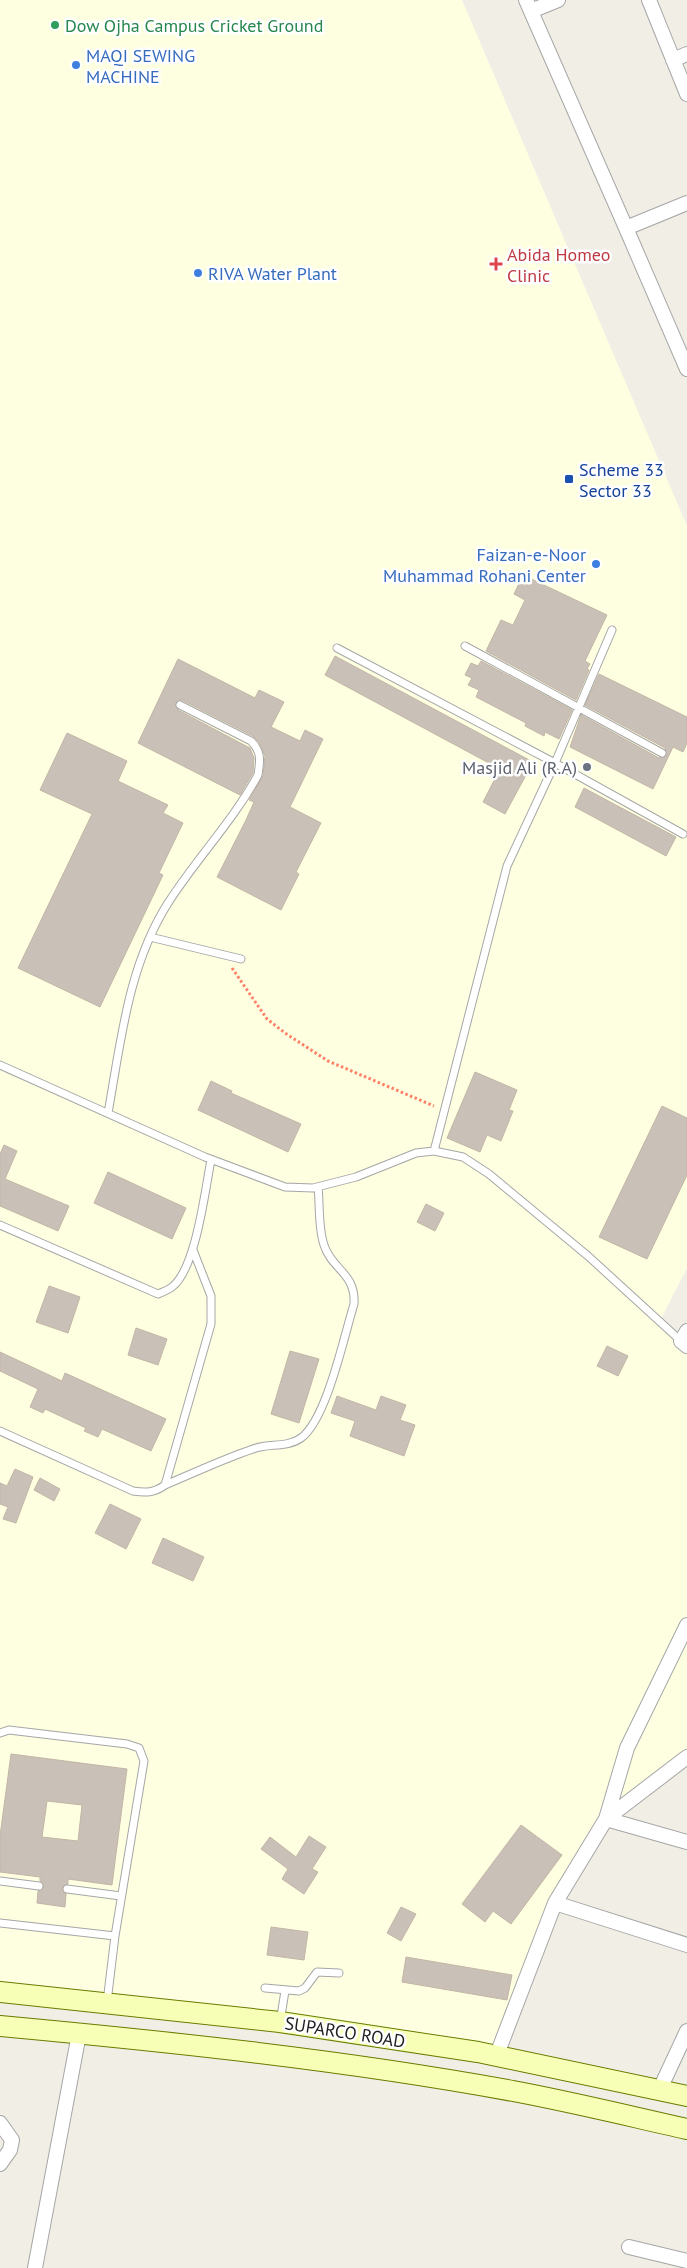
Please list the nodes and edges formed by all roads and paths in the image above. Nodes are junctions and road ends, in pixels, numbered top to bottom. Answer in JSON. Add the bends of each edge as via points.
{"nodes":[{"id":1,"x":558,"y":0,"type":"edge"},
{"id":2,"x":649,"y":0,"type":"edge"},
{"id":3,"x":528,"y":6,"type":"edge"},
{"id":4,"x":687,"y":54,"type":"edge"},
{"id":5,"x":673,"y":60,"type":"junction"},
{"id":6,"x":687,"y":94,"type":"edge"},
{"id":7,"x":687,"y":203,"type":"edge"},
{"id":8,"x":626,"y":228,"type":"junction"},
{"id":9,"x":687,"y":369,"type":"edge"},
{"id":10,"x":612,"y":630,"type":"dead end"},
{"id":11,"x":465,"y":646,"type":"dead end"},
{"id":12,"x":337,"y":648,"type":"dead end"},
{"id":13,"x":180,"y":705,"type":"dead end"},
{"id":14,"x":578,"y":708,"type":"junction"},
{"id":15,"x":662,"y":753,"type":"dead end"},
{"id":16,"x":555,"y":763,"type":"junction"},
{"id":17,"x":683,"y":834,"type":"dead end"},
{"id":18,"x":150,"y":937,"type":"junction"},
{"id":19,"x":224,"y":955,"type":"junction"},
{"id":20,"x":241,"y":959,"type":"dead end"},
{"id":21,"x":0,"y":1064,"type":"edge"},
{"id":22,"x":445,"y":1111,"type":"junction"},
{"id":23,"x":108,"y":1113,"type":"junction"},
{"id":24,"x":434,"y":1151,"type":"junction"},
{"id":25,"x":212,"y":1160,"type":"junction"},
{"id":26,"x":318,"y":1187,"type":"junction"},
{"id":27,"x":0,"y":1225,"type":"edge"},
{"id":28,"x":193,"y":1250,"type":"junction"},
{"id":29,"x":685,"y":1339,"type":"edge"},
{"id":30,"x":0,"y":1431,"type":"edge"},
{"id":31,"x":165,"y":1485,"type":"junction"},
{"id":32,"x":687,"y":1625,"type":"edge"},
{"id":33,"x":0,"y":1732,"type":"edge"},
{"id":34,"x":686,"y":1760,"type":"edge"},
{"id":35,"x":606,"y":1819,"type":"junction"},
{"id":36,"x":687,"y":1842,"type":"edge"},
{"id":37,"x":0,"y":1881,"type":"edge"},
{"id":38,"x":39,"y":1886,"type":"dead end"},
{"id":39,"x":67,"y":1889,"type":"dead end"},
{"id":40,"x":121,"y":1896,"type":"junction"},
{"id":41,"x":555,"y":1903,"type":"junction"},
{"id":42,"x":0,"y":1923,"type":"edge"},
{"id":43,"x":115,"y":1936,"type":"junction"},
{"id":44,"x":687,"y":1946,"type":"edge"},
{"id":45,"x":339,"y":1973,"type":"dead end"},
{"id":46,"x":266,"y":1988,"type":"dead end"},
{"id":47,"x":285,"y":1991,"type":"junction"},
{"id":48,"x":0,"y":1992,"type":"edge"},
{"id":49,"x":107,"y":2003,"type":"junction"},
{"id":50,"x":280,"y":2022,"type":"junction"},
{"id":51,"x":0,"y":2026,"type":"edge"},
{"id":52,"x":687,"y":2032,"type":"edge"},
{"id":53,"x":79,"y":2034,"type":"junction"},
{"id":54,"x":487,"y":2054,"type":"junction"},
{"id":55,"x":523,"y":2063,"type":"junction"},
{"id":56,"x":471,"y":2084,"type":"junction"},
{"id":57,"x":659,"y":2091,"type":"junction"},
{"id":58,"x":515,"y":2092,"type":"junction"},
{"id":59,"x":687,"y":2096,"type":"edge"},
{"id":60,"x":0,"y":2123,"type":"edge"},
{"id":61,"x":687,"y":2129,"type":"edge"},
{"id":62,"x":0,"y":2164,"type":"edge"},
{"id":63,"x":629,"y":2247,"type":"dead end"},
{"id":64,"x":678,"y":2263,"type":"edge"},
{"id":65,"x":35,"y":2268,"type":"edge"}],
"edges":[{"from":1,"to":3,"type":"street"},
{"from":2,"to":5,"type":"street"},
{"from":3,"to":8,"type":"street"},
{"from":4,"to":5,"type":"street"},
{"from":5,"to":6,"type":"street"},
{"from":7,"to":8,"type":"street"},
{"from":8,"to":9,"type":"street"},
{"from":10,"to":14,"type":"lane"},
{"from":11,"to":14,"type":"lane"},
{"from":12,"to":16,"type":"lane"},
{"from":13,"to":18,"type":"lane","via":[[251,741],[258,748],[260,764],[251,787],[168,904]]},
{"from":14,"to":15,"type":"lane"},
{"from":14,"to":16,"type":"lane"},
{"from":16,"to":17,"type":"lane"},
{"from":16,"to":22,"type":"lane","via":[[507,866]]},
{"from":18,"to":19,"type":"lane"},
{"from":18,"to":23,"type":"lane","via":[[133,978]]},
{"from":19,"to":20,"type":"lane"},
{"from":19,"to":22,"type":"path","via":[[266,1019],[285,1033],[328,1061]]},
{"from":21,"to":23,"type":"lane"},
{"from":22,"to":24,"type":"lane"},
{"from":23,"to":25,"type":"lane"},
{"from":24,"to":26,"type":"lane","via":[[416,1153],[356,1177]]},
{"from":24,"to":29,"type":"lane","via":[[463,1157],[489,1174]]},
{"from":25,"to":26,"type":"lane","via":[[285,1186]]},
{"from":25,"to":28,"type":"lane"},
{"from":26,"to":31,"type":"lane","via":[[324,1246],[352,1282],[355,1291],[354,1304],[321,1410],[310,1429],[292,1443],[255,1448]]},
{"from":27,"to":28,"type":"lane","via":[[158,1294],[173,1287],[183,1274]]},
{"from":28,"to":31,"type":"lane","via":[[210,1296],[211,1324]]},
{"from":30,"to":31,"type":"lane","via":[[133,1491],[147,1493]]},
{"from":32,"to":35,"type":"street","via":[[627,1748]]},
{"from":33,"to":40,"type":"lane","via":[[38,1733],[139,1748],[144,1761]]},
{"from":34,"to":35,"type":"street"},
{"from":35,"to":36,"type":"street"},
{"from":35,"to":41,"type":"street"},
{"from":37,"to":38,"type":"lane"},
{"from":39,"to":40,"type":"lane"},
{"from":40,"to":43,"type":"lane"},
{"from":41,"to":44,"type":"street"},
{"from":41,"to":54,"type":"street"},
{"from":42,"to":43,"type":"lane"},
{"from":43,"to":49,"type":"lane"},
{"from":45,"to":47,"type":"lane","via":[[317,1972],[305,1988]]},
{"from":46,"to":47,"type":"lane"},
{"from":47,"to":50,"type":"lane"},
{"from":48,"to":49,"type":"main road","name":"SUPARCO ROAD"},
{"from":49,"to":50,"type":"main road","name":"SUPARCO ROAD"},
{"from":50,"to":54,"type":"main road","name":"SUPARCO ROAD"},
{"from":51,"to":53,"type":"main road","name":"SUPARCO ROAD"},
{"from":52,"to":57,"type":"street"},
{"from":53,"to":56,"type":"main road","name":"SUPARCO ROAD","via":[[235,2050]]},
{"from":53,"to":65,"type":"street"},
{"from":54,"to":55,"type":"main road","name":"SUPARCO ROAD"},
{"from":54,"to":56,"type":"main road"},
{"from":55,"to":57,"type":"main road","name":"SUPARCO ROAD"},
{"from":55,"to":58,"type":"main road"},
{"from":56,"to":58,"type":"main road","name":"SUPARCO ROAD"},
{"from":57,"to":59,"type":"main road","name":"SUPARCO ROAD"},
{"from":58,"to":61,"type":"main road","name":"SUPARCO ROAD"},
{"from":60,"to":62,"type":"street","via":[[12,2140],[10,2150]]},
{"from":63,"to":64,"type":"street"}]}
